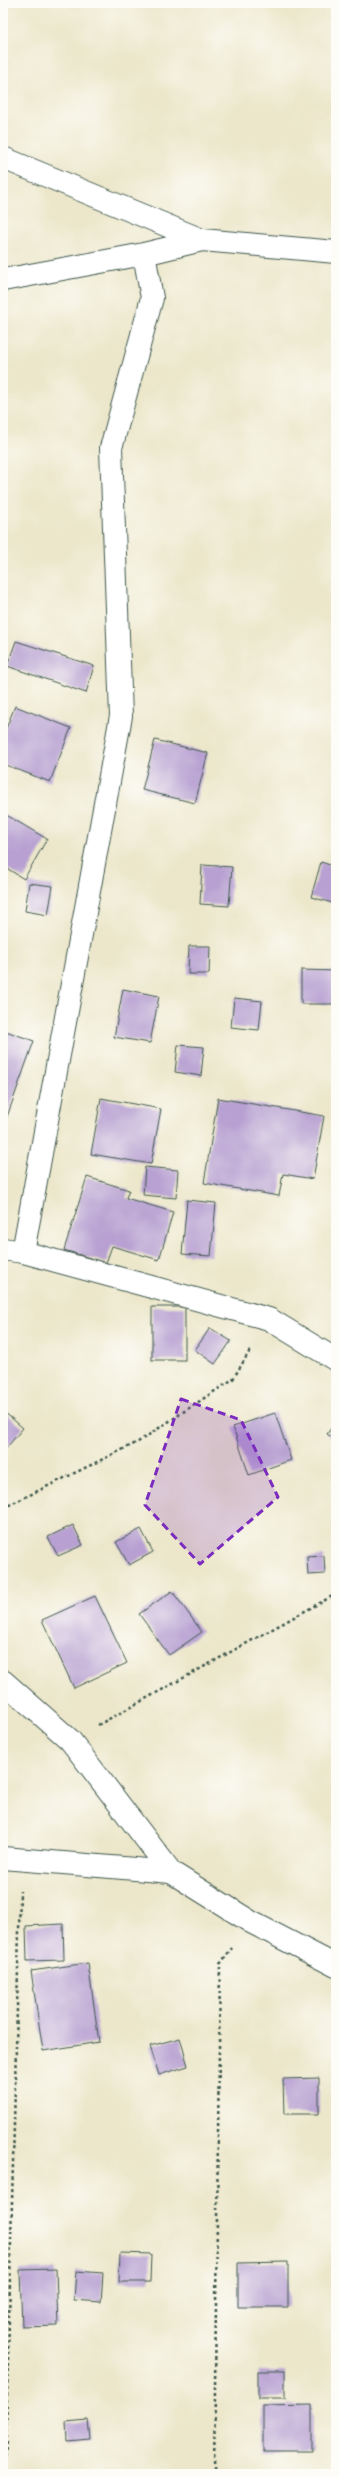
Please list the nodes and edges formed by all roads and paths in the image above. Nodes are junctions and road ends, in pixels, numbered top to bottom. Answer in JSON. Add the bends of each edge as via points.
{"nodes":[{"id":1,"x":3,"y":158,"type":"edge"},
{"id":2,"x":202,"y":240,"type":"junction"},
{"id":3,"x":336,"y":252,"type":"edge"},
{"id":4,"x":144,"y":254,"type":"junction"},
{"id":5,"x":3,"y":280,"type":"edge"},
{"id":6,"x":13,"y":1251,"type":"edge"},
{"id":7,"x":269,"y":1319,"type":"junction"},
{"id":8,"x":336,"y":1360,"type":"edge"},
{"id":9,"x":3,"y":1508,"type":"edge"},
{"id":10,"x":336,"y":1594,"type":"edge"},
{"id":11,"x":3,"y":1681,"type":"edge"},
{"id":12,"x":70,"y":1740,"type":"junction"},
{"id":13,"x":12,"y":1858,"type":"edge"},
{"id":14,"x":171,"y":1872,"type":"junction"},
{"id":15,"x":251,"y":1922,"type":"junction"},
{"id":16,"x":336,"y":1966,"type":"edge"},
{"id":17,"x":5,"y":2474,"type":"edge"},
{"id":18,"x":214,"y":2474,"type":"edge"}],
"edges":[{"from":1,"to":2,"type":"street"},
{"from":2,"to":3,"type":"street"},
{"from":2,"to":4,"type":"street"},
{"from":4,"to":5,"type":"street"},
{"from":4,"to":6,"type":"street","via":[[152,298],[111,448],[121,716]]},
{"from":6,"to":7,"type":"street"},
{"from":7,"to":8,"type":"street"},
{"from":7,"to":9,"type":"path","via":[[233,1379],[138,1442]]},
{"from":10,"to":12,"type":"path"},
{"from":11,"to":12,"type":"street"},
{"from":12,"to":14,"type":"street"},
{"from":13,"to":14,"type":"street"},
{"from":13,"to":17,"type":"path"},
{"from":14,"to":15,"type":"street"},
{"from":15,"to":16,"type":"street"},
{"from":15,"to":18,"type":"path","via":[[220,1964]]}]}
